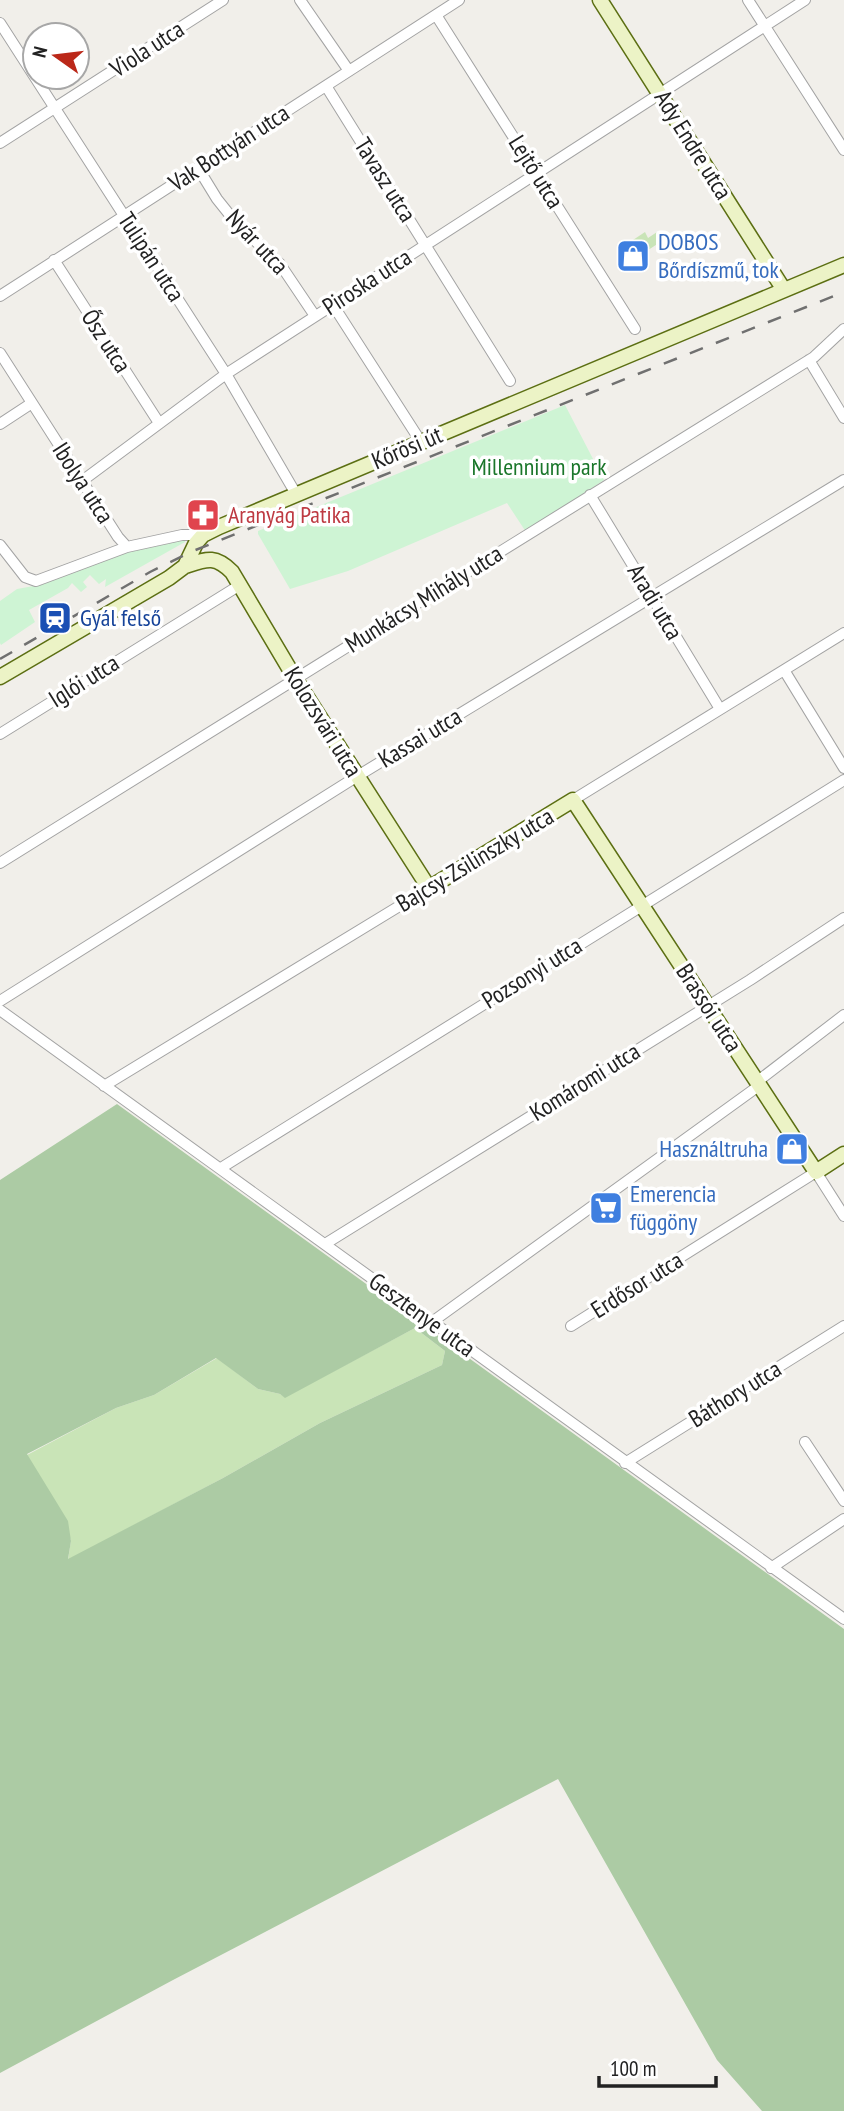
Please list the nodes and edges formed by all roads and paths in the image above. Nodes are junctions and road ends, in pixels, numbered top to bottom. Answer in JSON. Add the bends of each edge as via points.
{"nodes":[{"id":1,"x":223,"y":0,"type":"edge"},
{"id":2,"x":300,"y":0,"type":"edge"},
{"id":3,"x":459,"y":0,"type":"edge"},
{"id":4,"x":600,"y":0,"type":"edge"},
{"id":5,"x":748,"y":0,"type":"edge"},
{"id":6,"x":805,"y":0,"type":"edge"},
{"id":7,"x":436,"y":15,"type":"junction"},
{"id":8,"x":0,"y":23,"type":"edge"},
{"id":9,"x":764,"y":26,"type":"junction"},
{"id":10,"x":349,"y":71,"type":"junction"},
{"id":11,"x":326,"y":86,"type":"junction"},
{"id":12,"x":660,"y":94,"type":"junction"},
{"id":13,"x":55,"y":108,"type":"junction"},
{"id":14,"x":0,"y":143,"type":"edge"},
{"id":15,"x":844,"y":150,"type":"edge"},
{"id":16,"x":198,"y":168,"type":"junction"},
{"id":17,"x":538,"y":173,"type":"junction"},
{"id":18,"x":125,"y":216,"type":"junction"},
{"id":19,"x":425,"y":245,"type":"junction"},
{"id":20,"x":54,"y":260,"type":"junction"},
{"id":21,"x":844,"y":265,"type":"edge"},
{"id":22,"x":785,"y":290,"type":"junction"},
{"id":23,"x":0,"y":296,"type":"edge"},
{"id":24,"x":333,"y":305,"type":"junction"},
{"id":25,"x":314,"y":316,"type":"junction"},
{"id":26,"x":635,"y":329,"type":"dead end"},
{"id":27,"x":844,"y":330,"type":"edge"},
{"id":28,"x":0,"y":353,"type":"edge"},
{"id":29,"x":809,"y":360,"type":"junction"},
{"id":30,"x":226,"y":374,"type":"junction"},
{"id":31,"x":510,"y":381,"type":"dead end"},
{"id":32,"x":32,"y":403,"type":"junction"},
{"id":33,"x":844,"y":418,"type":"edge"},
{"id":34,"x":159,"y":423,"type":"junction"},
{"id":35,"x":0,"y":424,"type":"edge"},
{"id":36,"x":421,"y":442,"type":"junction"},
{"id":37,"x":82,"y":481,"type":"junction"},
{"id":38,"x":844,"y":481,"type":"edge"},
{"id":39,"x":296,"y":494,"type":"junction"},
{"id":40,"x":590,"y":495,"type":"junction"},
{"id":41,"x":200,"y":539,"type":"junction"},
{"id":42,"x":0,"y":545,"type":"edge"},
{"id":43,"x":127,"y":547,"type":"junction"},
{"id":44,"x":216,"y":559,"type":"junction"},
{"id":45,"x":185,"y":566,"type":"junction"},
{"id":46,"x":240,"y":585,"type":"junction"},
{"id":47,"x":652,"y":597,"type":"junction"},
{"id":48,"x":844,"y":633,"type":"edge"},
{"id":49,"x":784,"y":670,"type":"junction"},
{"id":50,"x":0,"y":677,"type":"edge"},
{"id":51,"x":296,"y":680,"type":"junction"},
{"id":52,"x":720,"y":709,"type":"junction"},
{"id":53,"x":0,"y":734,"type":"edge"},
{"id":54,"x":844,"y":768,"type":"edge"},
{"id":55,"x":356,"y":777,"type":"junction"},
{"id":56,"x":844,"y":780,"type":"edge"},
{"id":57,"x":573,"y":800,"type":"junction"},
{"id":58,"x":0,"y":863,"type":"edge"},
{"id":59,"x":429,"y":888,"type":"junction"},
{"id":60,"x":642,"y":905,"type":"junction"},
{"id":61,"x":844,"y":918,"type":"edge"},
{"id":62,"x":0,"y":1000,"type":"edge"},
{"id":63,"x":709,"y":1006,"type":"junction"},
{"id":64,"x":0,"y":1010,"type":"edge"},
{"id":65,"x":844,"y":1015,"type":"edge"},
{"id":66,"x":759,"y":1083,"type":"junction"},
{"id":67,"x":104,"y":1086,"type":"junction"},
{"id":68,"x":844,"y":1154,"type":"edge"},
{"id":69,"x":221,"y":1168,"type":"junction"},
{"id":70,"x":816,"y":1172,"type":"junction"},
{"id":71,"x":844,"y":1216,"type":"edge"},
{"id":72,"x":325,"y":1244,"type":"junction"},
{"id":73,"x":432,"y":1322,"type":"junction"},
{"id":74,"x":571,"y":1326,"type":"dead end"},
{"id":75,"x":844,"y":1326,"type":"edge"},
{"id":76,"x":804,"y":1442,"type":"dead end"},
{"id":77,"x":625,"y":1463,"type":"junction"},
{"id":78,"x":844,"y":1501,"type":"edge"},
{"id":79,"x":844,"y":1519,"type":"edge"},
{"id":80,"x":771,"y":1568,"type":"junction"},
{"id":81,"x":844,"y":1619,"type":"edge"}],
"edges":[{"from":1,"to":13,"type":"street","name":"Viola utca"},
{"from":2,"to":10,"type":"street"},
{"from":3,"to":7,"type":"street","name":"Vak Bottyán utca"},
{"from":4,"to":12,"type":"street","name":"Ady Endre utca"},
{"from":5,"to":9,"type":"street"},
{"from":6,"to":9,"type":"street","name":"Piroska utca"},
{"from":7,"to":10,"type":"street","name":"Vak Bottyán utca"},
{"from":7,"to":17,"type":"street","name":"Lejtő utca"},
{"from":8,"to":13,"type":"street","name":"Tulipán utca"},
{"from":9,"to":12,"type":"street","name":"Piroska utca"},
{"from":9,"to":15,"type":"street"},
{"from":10,"to":11,"type":"street","name":"Vak Bottyán utca"},
{"from":11,"to":16,"type":"street","name":"Vak Bottyán utca"},
{"from":11,"to":19,"type":"street","name":"Tavasz utca"},
{"from":12,"to":17,"type":"street","name":"Piroska utca"},
{"from":12,"to":22,"type":"street","name":"Ady Endre utca"},
{"from":13,"to":14,"type":"street","name":"Viola utca"},
{"from":13,"to":18,"type":"street","name":"Tulipán utca"},
{"from":16,"to":18,"type":"street","name":"Vak Bottyán utca"},
{"from":16,"to":25,"type":"street","name":"Nyár utca","via":[[237,224],[280,264]]},
{"from":17,"to":19,"type":"street","name":"Piroska utca"},
{"from":17,"to":26,"type":"street","name":"Lejtő utca"},
{"from":18,"to":20,"type":"street","name":"Vak Bottyán utca"},
{"from":18,"to":30,"type":"street","name":"Tulipán utca"},
{"from":19,"to":24,"type":"street","name":"Piroska utca"},
{"from":19,"to":31,"type":"street","name":"Tavasz utca"},
{"from":20,"to":23,"type":"street","name":"Vak Bottyán utca"},
{"from":20,"to":34,"type":"street","name":"Ősz utca"},
{"from":21,"to":22,"type":"street","name":"Kőrösi út"},
{"from":22,"to":36,"type":"street","name":"Kőrösi út"},
{"from":24,"to":25,"type":"street","name":"Piroska utca"},
{"from":24,"to":36,"type":"street"},
{"from":25,"to":30,"type":"street","name":"Piroska utca"},
{"from":27,"to":29,"type":"street","name":"Munkácsy Mihály utca"},
{"from":28,"to":32,"type":"street","name":"Ibolya utca"},
{"from":29,"to":33,"type":"street"},
{"from":29,"to":40,"type":"street","name":"Munkácsy Mihály utca"},
{"from":30,"to":34,"type":"street","name":"Piroska utca"},
{"from":30,"to":39,"type":"street","name":"Tulipán utca"},
{"from":32,"to":35,"type":"street"},
{"from":32,"to":37,"type":"street","name":"Ibolya utca"},
{"from":34,"to":37,"type":"street","name":"Piroska utca"},
{"from":36,"to":39,"type":"street","name":"Kőrösi út"},
{"from":37,"to":43,"type":"street","name":"Ibolya utca"},
{"from":38,"to":47,"type":"street","name":"Kassai utca"},
{"from":39,"to":41,"type":"street","name":"Kőrösi út"},
{"from":40,"to":47,"type":"street","name":"Aradi utca"},
{"from":40,"to":51,"type":"street","name":"Munkácsy Mihály utca"},
{"from":41,"to":43,"type":"street","name":"Ibolya utca","via":[[182,535]]},
{"from":41,"to":44,"type":"street","name":"Kolozsvári utca","via":[[207,555]]},
{"from":41,"to":45,"type":"street"},
{"from":42,"to":43,"type":"street","via":[[25,577],[36,581]]},
{"from":44,"to":45,"type":"street"},
{"from":44,"to":46,"type":"street","name":"Kolozsvári utca"},
{"from":45,"to":50,"type":"street"},
{"from":46,"to":51,"type":"street","name":"Kolozsvári utca"},
{"from":46,"to":53,"type":"street","name":"Iglói utca"},
{"from":47,"to":52,"type":"street","name":"Aradi utca"},
{"from":47,"to":55,"type":"street","name":"Kassai utca"},
{"from":48,"to":49,"type":"street","name":"Bajcsy-Zsilinszky utca"},
{"from":49,"to":52,"type":"street","name":"Bajcsy-Zsilinszky utca"},
{"from":49,"to":54,"type":"street"},
{"from":51,"to":55,"type":"street","name":"Kolozsvári utca"},
{"from":51,"to":58,"type":"street","name":"Munkácsy Mihály utca"},
{"from":52,"to":57,"type":"street","name":"Bajcsy-Zsilinszky utca"},
{"from":55,"to":59,"type":"street","name":"Kolozsvári utca"},
{"from":55,"to":62,"type":"street","name":"Kassai utca"},
{"from":56,"to":60,"type":"street","name":"Pozsonyi utca"},
{"from":57,"to":59,"type":"street","name":"Bajcsy-Zsilinszky utca"},
{"from":57,"to":60,"type":"street","name":"Brassói utca"},
{"from":59,"to":67,"type":"street","name":"Bajcsy-Zsilinszky utca"},
{"from":60,"to":63,"type":"street","name":"Brassói utca"},
{"from":60,"to":69,"type":"street","name":"Pozsonyi utca"},
{"from":61,"to":63,"type":"street","name":"Komáromi utca"},
{"from":63,"to":66,"type":"street","name":"Brassói utca"},
{"from":63,"to":72,"type":"street","name":"Komáromi utca"},
{"from":64,"to":67,"type":"street","name":"Gesztenye utca"},
{"from":65,"to":66,"type":"street"},
{"from":66,"to":70,"type":"street","name":"Brassói utca"},
{"from":66,"to":73,"type":"street"},
{"from":67,"to":69,"type":"street","name":"Gesztenye utca"},
{"from":68,"to":70,"type":"street","name":"Erdősor utca"},
{"from":69,"to":72,"type":"street","name":"Gesztenye utca"},
{"from":70,"to":71,"type":"street","name":"Brassói utca"},
{"from":70,"to":74,"type":"street","name":"Erdősor utca"},
{"from":72,"to":73,"type":"street","name":"Gesztenye utca"},
{"from":73,"to":77,"type":"street","name":"Gesztenye utca"},
{"from":75,"to":77,"type":"street","name":"Báthory utca"},
{"from":76,"to":78,"type":"street"},
{"from":77,"to":80,"type":"street","name":"Gesztenye utca"},
{"from":79,"to":80,"type":"street"},
{"from":80,"to":81,"type":"street","name":"Gesztenye utca"}]}
